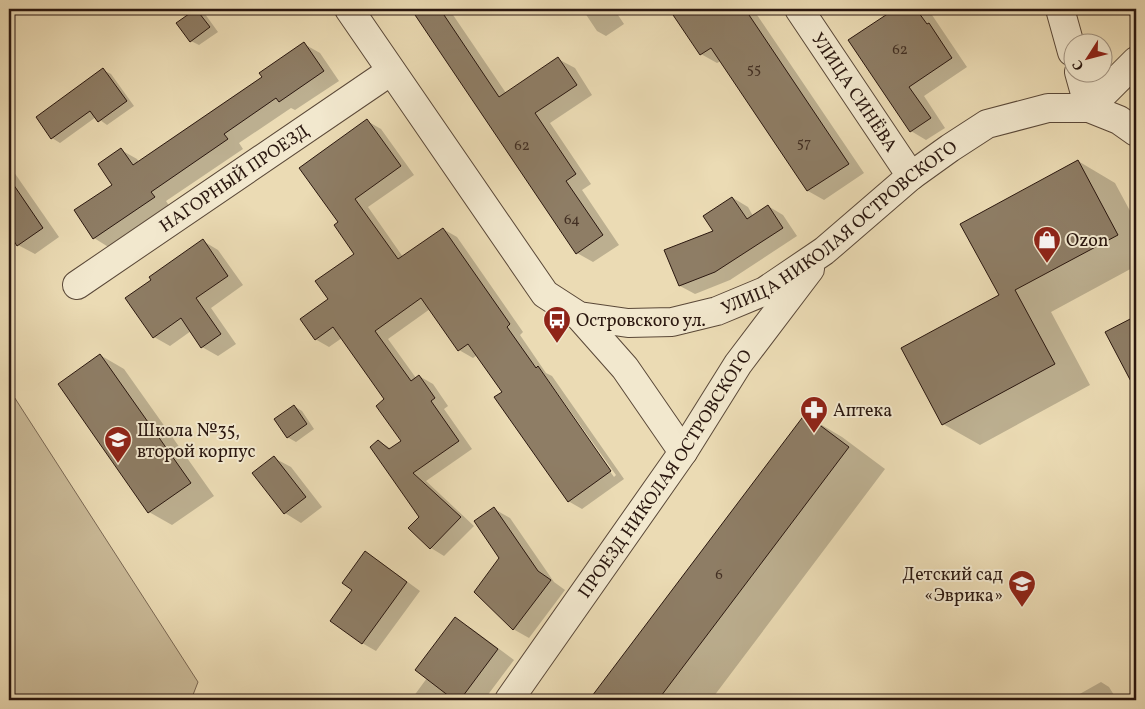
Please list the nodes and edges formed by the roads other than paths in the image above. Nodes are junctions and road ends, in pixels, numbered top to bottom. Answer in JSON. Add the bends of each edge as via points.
{"nodes":[{"id":1,"x":349,"y":9,"type":"edge"},
{"id":2,"x":799,"y":9,"type":"edge"},
{"id":3,"x":1060,"y":9,"type":"edge"},
{"id":4,"x":1066,"y":32,"type":"edge"},
{"id":5,"x":1136,"y":61,"type":"edge"},
{"id":6,"x":391,"y":71,"type":"junction"},
{"id":7,"x":1081,"y":82,"type":"edge"},
{"id":8,"x":1089,"y":108,"type":"junction"},
{"id":9,"x":1136,"y":132,"type":"edge"},
{"id":10,"x":911,"y":176,"type":"junction"},
{"id":11,"x":824,"y":251,"type":"junction"},
{"id":12,"x":77,"y":285,"type":"dead end"},
{"id":13,"x":579,"y":316,"type":"junction"},
{"id":14,"x":683,"y":452,"type":"junction"},
{"id":15,"x":509,"y":700,"type":"edge"}],
"edges":[{"from":1,"to":6,"type":"street","name":"УЛИЦА НИКОЛАЯ ОСТРОВСКОГО"},
{"from":2,"to":10,"type":"street","name":"УЛИЦА СИНЁВА"},
{"from":3,"to":4,"type":"street"},
{"from":5,"to":8,"type":"street"},
{"from":6,"to":12,"type":"street","name":"НАГОРНЫЙ ПРОЕЗД"},
{"from":6,"to":13,"type":"street","name":"УЛИЦА НИКОЛАЯ ОСТРОВСКОГО","via":[[545,294]]},
{"from":7,"to":8,"type":"street"},
{"from":8,"to":9,"type":"street","via":[[1119,120]]},
{"from":8,"to":10,"type":"street","name":"УЛИЦА НИКОЛАЯ ОСТРОВСКОГО","via":[[1048,108],[987,124]]},
{"from":10,"to":11,"type":"street","name":"УЛИЦА НИКОЛАЯ ОСТРОВСКОГО"},
{"from":11,"to":13,"type":"street","name":"УЛИЦА НИКОЛАЯ ОСТРОВСКОГО","via":[[765,291],[717,311],[672,322],[628,324]]},
{"from":11,"to":14,"type":"street","name":"ПРОЕЗД НИКОЛАЯ ОСТРОВСКОГО","via":[[738,364]]},
{"from":13,"to":14,"type":"street","via":[[625,368]]},
{"from":14,"to":15,"type":"street","name":"ПРОЕЗД НИКОЛАЯ ОСТРОВСКОГО"}]}
